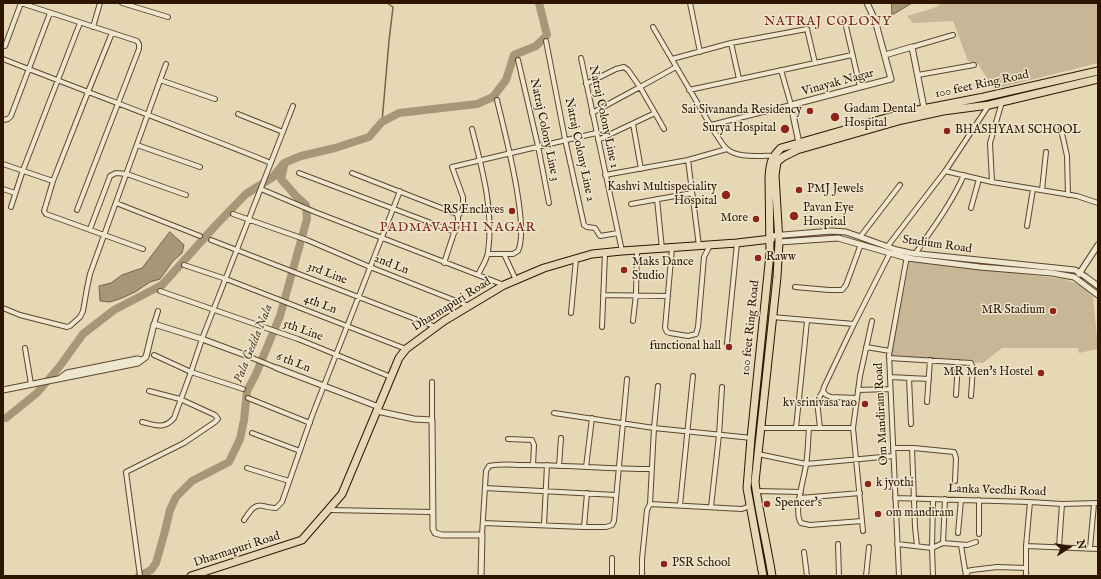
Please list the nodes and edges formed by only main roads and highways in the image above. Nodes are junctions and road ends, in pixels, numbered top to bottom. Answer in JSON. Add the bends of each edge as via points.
{"nodes":[{"id":1,"x":1098,"y":71,"type":"edge"},
{"id":2,"x":1098,"y":79,"type":"edge"},
{"id":3,"x":925,"y":111,"type":"junction"},
{"id":4,"x":779,"y":238,"type":"junction"},
{"id":5,"x":771,"y":239,"type":"junction"},
{"id":6,"x":755,"y":438,"type":"junction"},
{"id":7,"x":193,"y":576,"type":"edge"},
{"id":8,"x":763,"y":576,"type":"edge"},
{"id":9,"x":772,"y":576,"type":"edge"}],
"edges":[{"from":1,"to":3,"type":"main road","name":"100 feet Ring Road"},
{"from":2,"to":3,"type":"main road","name":"100 feet Ring Road","via":[[990,105]]},
{"from":3,"to":4,"type":"main road","name":"100 feet Ring Road","via":[[797,150],[777,162],[775,175]]},
{"from":3,"to":5,"type":"main road","name":"100 feet Ring Road","via":[[903,113],[781,148],[773,155],[770,166]]},
{"from":4,"to":5,"type":"main road","name":"Dharmapuri Road"},
{"from":4,"to":6,"type":"main road","name":"100 feet Ring Road","via":[[760,428]]},
{"from":5,"to":6,"type":"main road","name":"100 feet Ring Road"},
{"from":5,"to":7,"type":"main road","name":"Dharmapuri Road","via":[[605,253],[576,258],[544,268],[504,285],[436,327],[406,349],[391,376],[342,494],[302,540]]},
{"from":6,"to":8,"type":"main road","name":"100 feet Ring Road","via":[[748,488]]},
{"from":6,"to":9,"type":"main road","name":"100 feet Ring Road","via":[[758,454],[756,491]]}]}
